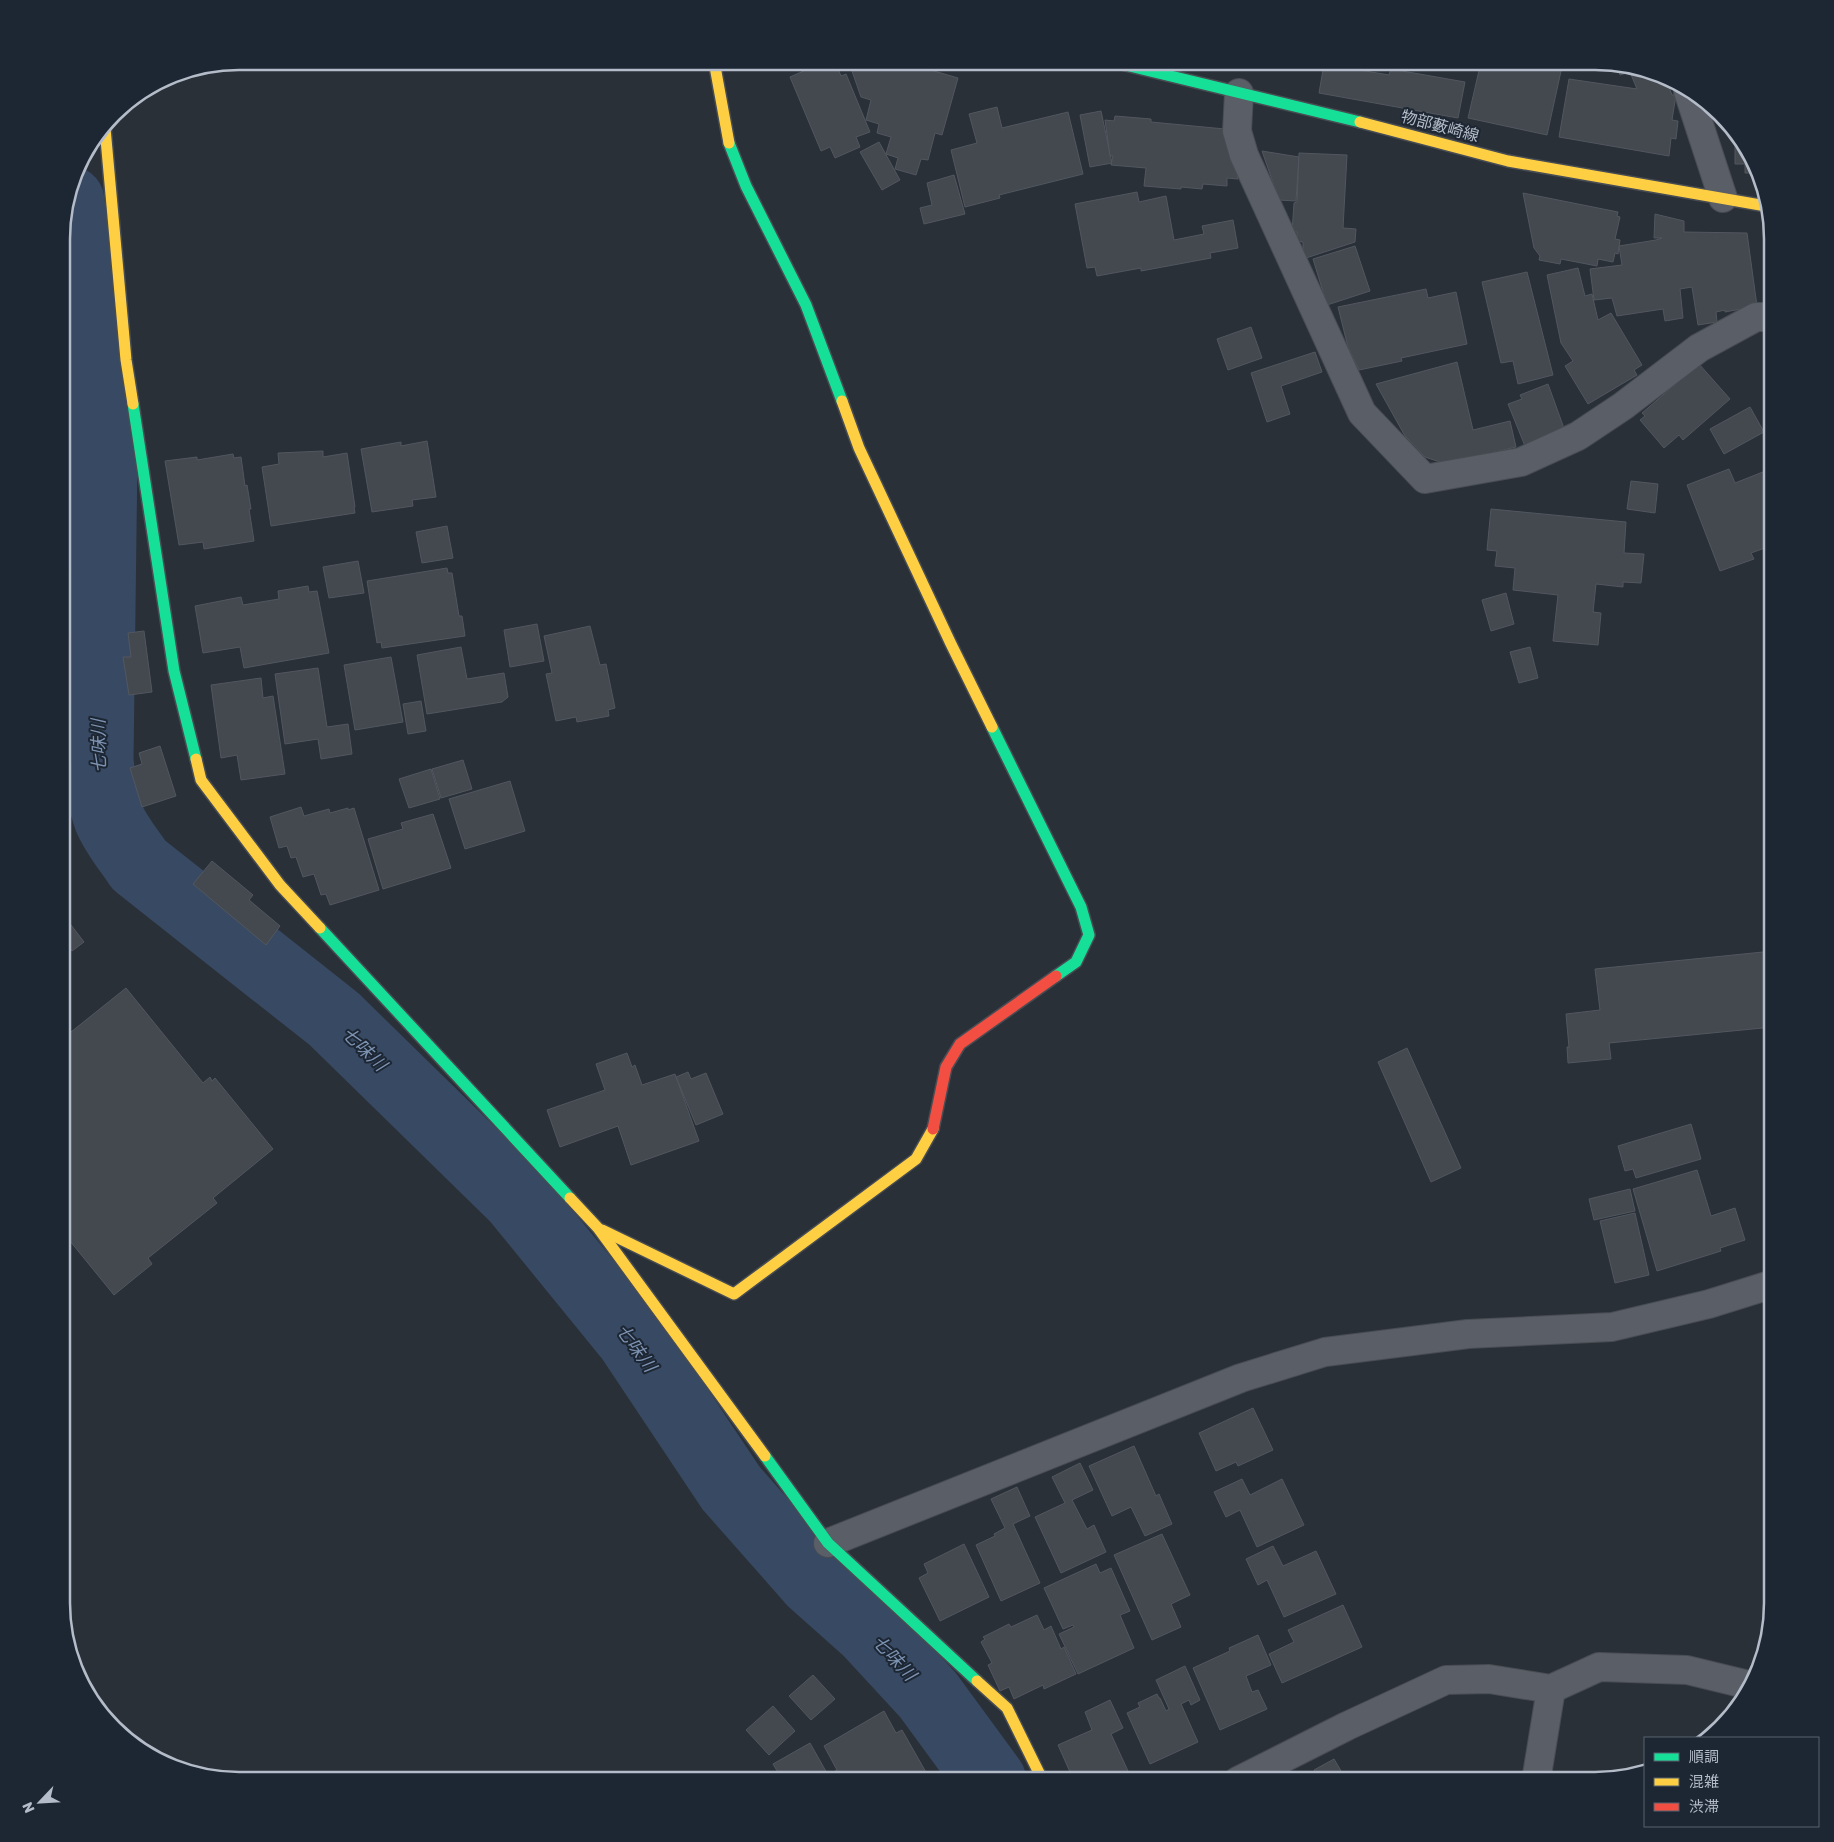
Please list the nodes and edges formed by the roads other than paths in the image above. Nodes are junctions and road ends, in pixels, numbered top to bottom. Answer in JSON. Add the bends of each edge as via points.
{"nodes":[{"id":1,"x":716,"y":70,"type":"edge"},
{"id":2,"x":1143,"y":70,"type":"edge"},
{"id":3,"x":1239,"y":93,"type":"junction"},
{"id":4,"x":1691,"y":100,"type":"edge"},
{"id":5,"x":106,"y":136,"type":"edge"},
{"id":6,"x":1723,"y":198,"type":"junction"},
{"id":7,"x":1761,"y":205,"type":"edge"},
{"id":8,"x":1764,"y":317,"type":"edge"},
{"id":9,"x":598,"y":1228,"type":"junction"},
{"id":10,"x":1764,"y":1287,"type":"edge"},
{"id":11,"x":828,"y":1543,"type":"junction"},
{"id":12,"x":1743,"y":1684,"type":"edge"},
{"id":13,"x":1551,"y":1689,"type":"junction"},
{"id":14,"x":1039,"y":1772,"type":"edge"},
{"id":15,"x":1256,"y":1772,"type":"edge"},
{"id":16,"x":1537,"y":1772,"type":"edge"}],
"edges":[{"from":1,"to":9,"type":"street","via":[[727,138],[746,186],[806,306],[859,448],[951,644],[1081,907],[1089,935],[1076,962],[960,1044],[946,1067],[932,1133],[916,1159],[734,1294]]},
{"from":2,"to":3,"type":"street","name":"物部藪崎線"},
{"from":3,"to":6,"type":"street","name":"物部藪崎線","via":[[1508,161]]},
{"from":3,"to":8,"type":"street","via":[[1237,131],[1244,155],[1362,413],[1425,479],[1521,462],[1578,436],[1699,348],[1756,317]]},
{"from":4,"to":6,"type":"street"},
{"from":5,"to":9,"type":"street","via":[[126,360],[174,671],[201,780],[280,885]]},
{"from":6,"to":7,"type":"street","name":"物部藪崎線"},
{"from":9,"to":11,"type":"street"},
{"from":10,"to":11,"type":"street","via":[[1612,1328],[1468,1334],[1325,1352],[1240,1378]]},
{"from":11,"to":14,"type":"street","via":[[1007,1708]]},
{"from":12,"to":13,"type":"street","via":[[1687,1670],[1599,1667]]},
{"from":13,"to":15,"type":"street","via":[[1489,1679],[1446,1680]]},
{"from":13,"to":16,"type":"street"}]}
